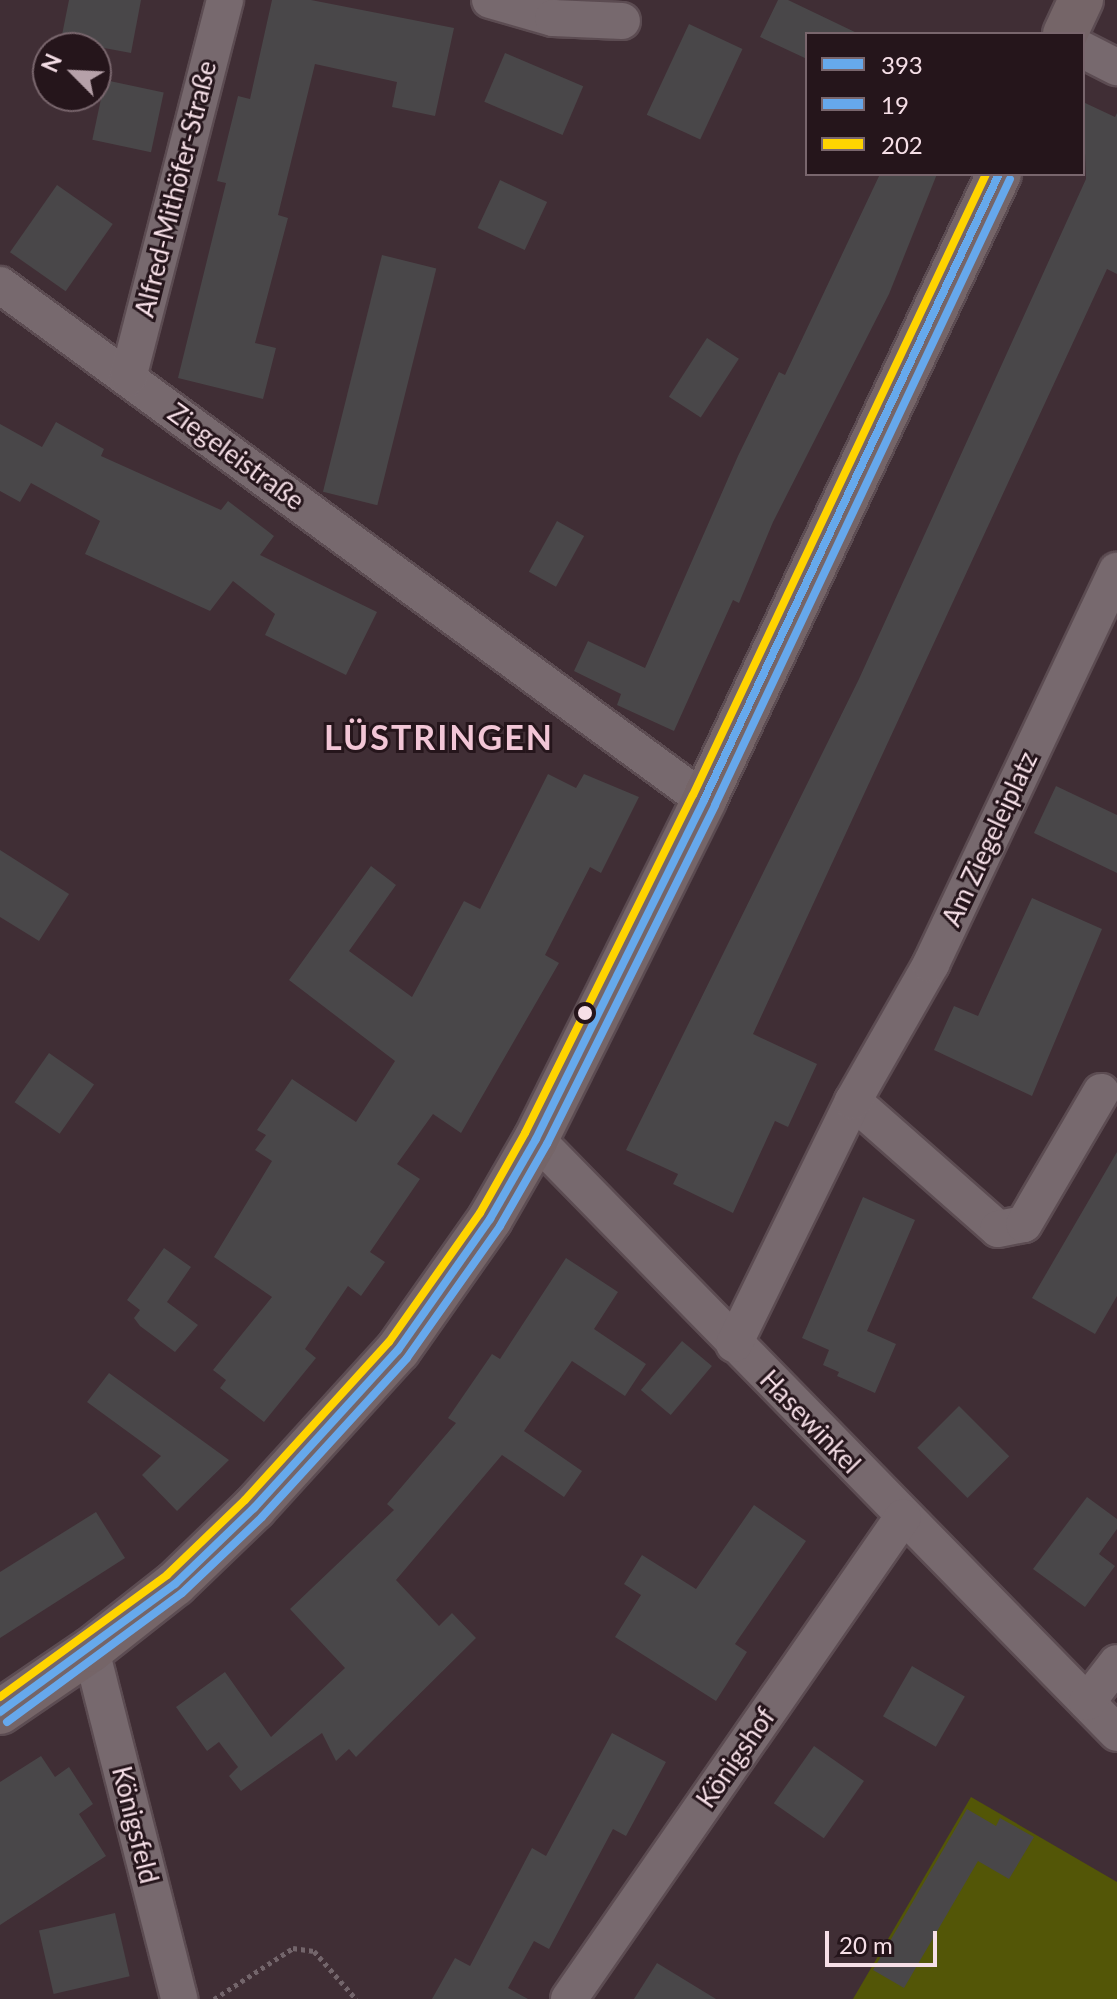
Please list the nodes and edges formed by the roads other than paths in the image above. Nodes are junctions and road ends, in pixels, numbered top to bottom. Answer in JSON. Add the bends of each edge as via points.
{"nodes":[{"id":1,"x":225,"y":0,"type":"edge"},
{"id":2,"x":490,"y":0,"type":"edge"},
{"id":3,"x":1081,"y":0,"type":"edge"},
{"id":4,"x":622,"y":21,"type":"dead end"},
{"id":5,"x":1066,"y":32,"type":"edge"},
{"id":6,"x":1085,"y":51,"type":"edge"},
{"id":7,"x":1117,"y":67,"type":"edge"},
{"id":8,"x":998,"y":176,"type":"edge"},
{"id":9,"x":0,"y":285,"type":"edge"},
{"id":10,"x":128,"y":378,"type":"junction"},
{"id":11,"x":1117,"y":571,"type":"edge"},
{"id":12,"x":704,"y":800,"type":"junction"},
{"id":13,"x":1101,"y":1092,"type":"dead end"},
{"id":14,"x":853,"y":1101,"type":"junction"},
{"id":15,"x":536,"y":1139,"type":"junction"},
{"id":16,"x":734,"y":1344,"type":"junction"},
{"id":17,"x":903,"y":1517,"type":"junction"},
{"id":18,"x":91,"y":1650,"type":"junction"},
{"id":19,"x":1117,"y":1663,"type":"edge"},
{"id":20,"x":1087,"y":1702,"type":"junction"},
{"id":21,"x":0,"y":1712,"type":"edge"},
{"id":22,"x":1117,"y":1733,"type":"edge"},
{"id":23,"x":179,"y":1999,"type":"edge"},
{"id":24,"x":569,"y":1999,"type":"edge"}],
"edges":[{"from":1,"to":10,"type":"street","name":"Alfred-Mithöfer-Straße"},
{"from":2,"to":4,"type":"street","via":[[553,18]]},
{"from":3,"to":5,"type":"main road"},
{"from":6,"to":7,"type":"street"},
{"from":8,"to":12,"type":"main road"},
{"from":9,"to":10,"type":"street","name":"Ziegeleistraße"},
{"from":10,"to":12,"type":"street","name":"Ziegeleistraße"},
{"from":11,"to":14,"type":"street","name":"Am Ziegeleiplatz","via":[[931,964]]},
{"from":12,"to":15,"type":"main road"},
{"from":13,"to":14,"type":"street","via":[[1024,1224],[998,1229]]},
{"from":14,"to":16,"type":"street","name":"Am Ziegeleiplatz"},
{"from":15,"to":16,"type":"street","name":"Hasewinkel"},
{"from":15,"to":18,"type":"main road","via":[[490,1219],[398,1350],[254,1508],[175,1584]]},
{"from":16,"to":17,"type":"street","name":"Hasewinkel"},
{"from":17,"to":20,"type":"street","name":"Hasewinkel"},
{"from":17,"to":24,"type":"street","name":"Königshof"},
{"from":18,"to":21,"type":"main road"},
{"from":18,"to":23,"type":"street","name":"Königsfeld"},
{"from":19,"to":20,"type":"street"},
{"from":20,"to":22,"type":"street","name":"Hasewinkel"}]}
